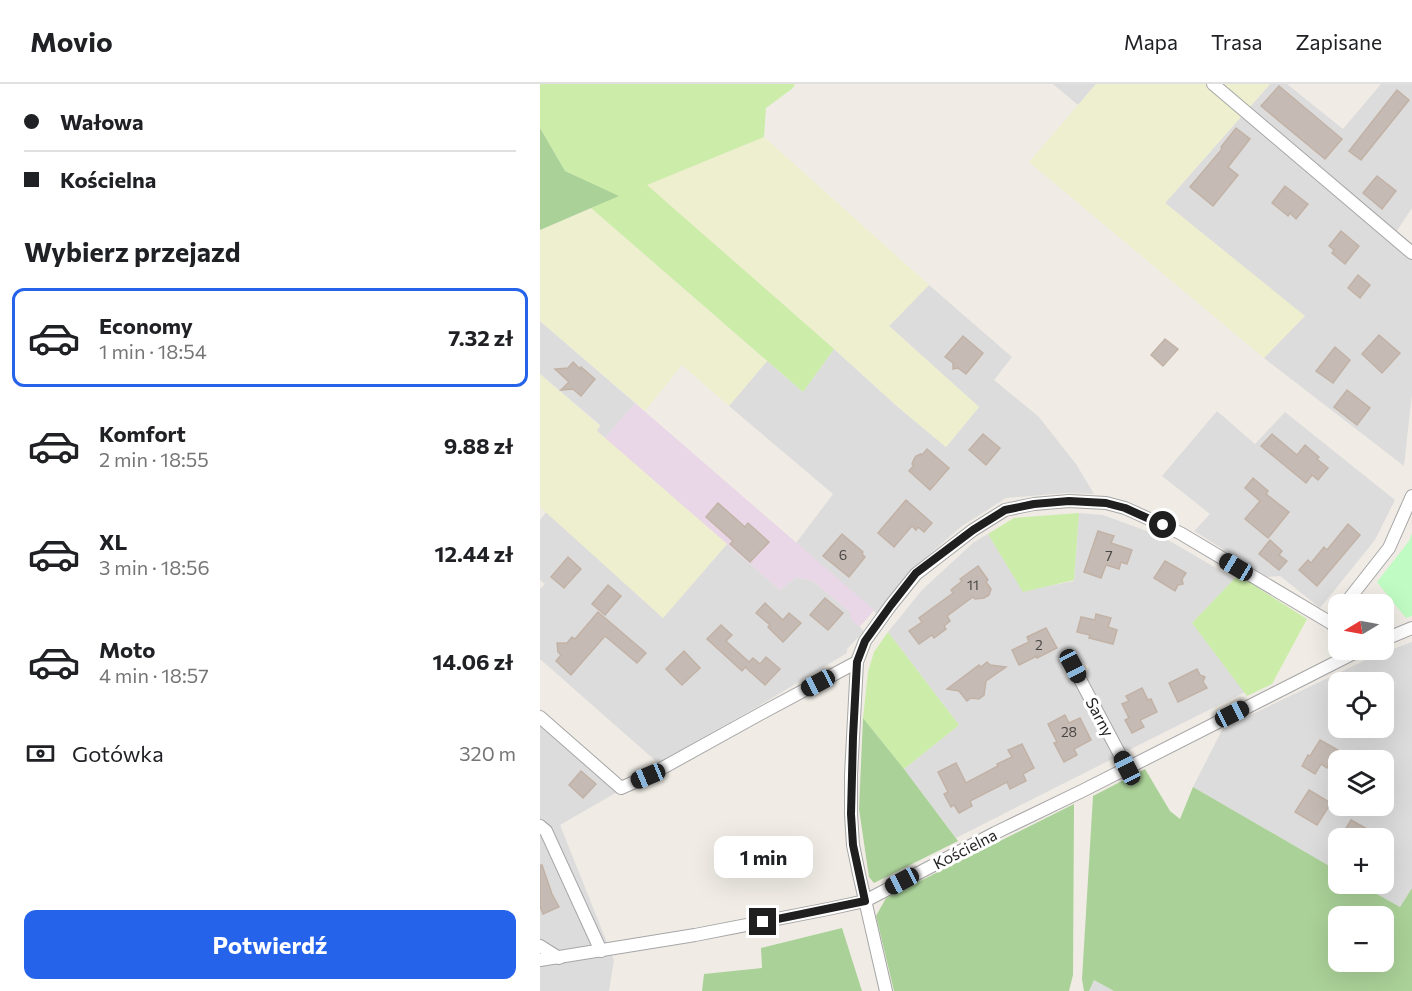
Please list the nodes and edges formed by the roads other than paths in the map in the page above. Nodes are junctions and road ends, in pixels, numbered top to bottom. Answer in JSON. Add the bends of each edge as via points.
{"nodes":[{"id":1,"x":1213,"y":84,"type":"edge"},
{"id":2,"x":1412,"y":253,"type":"edge"},
{"id":3,"x":1412,"y":496,"type":"edge"},
{"id":4,"x":1353,"y":594,"type":"edge"},
{"id":5,"x":1328,"y":617,"type":"edge"},
{"id":6,"x":1412,"y":628,"type":"edge"},
{"id":7,"x":1394,"y":635,"type":"edge"},
{"id":8,"x":1339,"y":660,"type":"edge"},
{"id":9,"x":857,"y":662,"type":"junction"},
{"id":10,"x":1073,"y":666,"type":"dead end"},
{"id":11,"x":540,"y":717,"type":"edge"},
{"id":12,"x":1127,"y":768,"type":"junction"},
{"id":13,"x":540,"y":826,"type":"edge"},
{"id":14,"x":865,"y":901,"type":"junction"},
{"id":15,"x":540,"y":946,"type":"edge"},
{"id":16,"x":601,"y":951,"type":"junction"},
{"id":17,"x":559,"y":958,"type":"junction"},
{"id":18,"x":540,"y":960,"type":"edge"},
{"id":19,"x":886,"y":991,"type":"edge"}],
"edges":[{"from":1,"to":2,"type":"street"},
{"from":3,"to":4,"type":"street","via":[[1389,549]]},
{"from":5,"to":9,"type":"street","via":[[1180,533],[1125,508],[1106,503],[1034,504],[1005,510],[916,573],[865,641]]},
{"from":6,"to":7,"type":"street"},
{"from":8,"to":12,"type":"street","name":"Kościelna"},
{"from":9,"to":11,"type":"street","via":[[621,789]]},
{"from":9,"to":14,"type":"street","via":[[851,814]]},
{"from":10,"to":12,"type":"street","name":"Sarny"},
{"from":12,"to":14,"type":"street","name":"Kościelna"},
{"from":13,"to":16,"type":"street","via":[[546,831]]},
{"from":14,"to":16,"type":"street","name":"Kościelna"},
{"from":14,"to":19,"type":"street"},
{"from":15,"to":17,"type":"street"},
{"from":16,"to":17,"type":"street","name":"Kościelna"},
{"from":17,"to":18,"type":"street","name":"Kościelna"}]}
